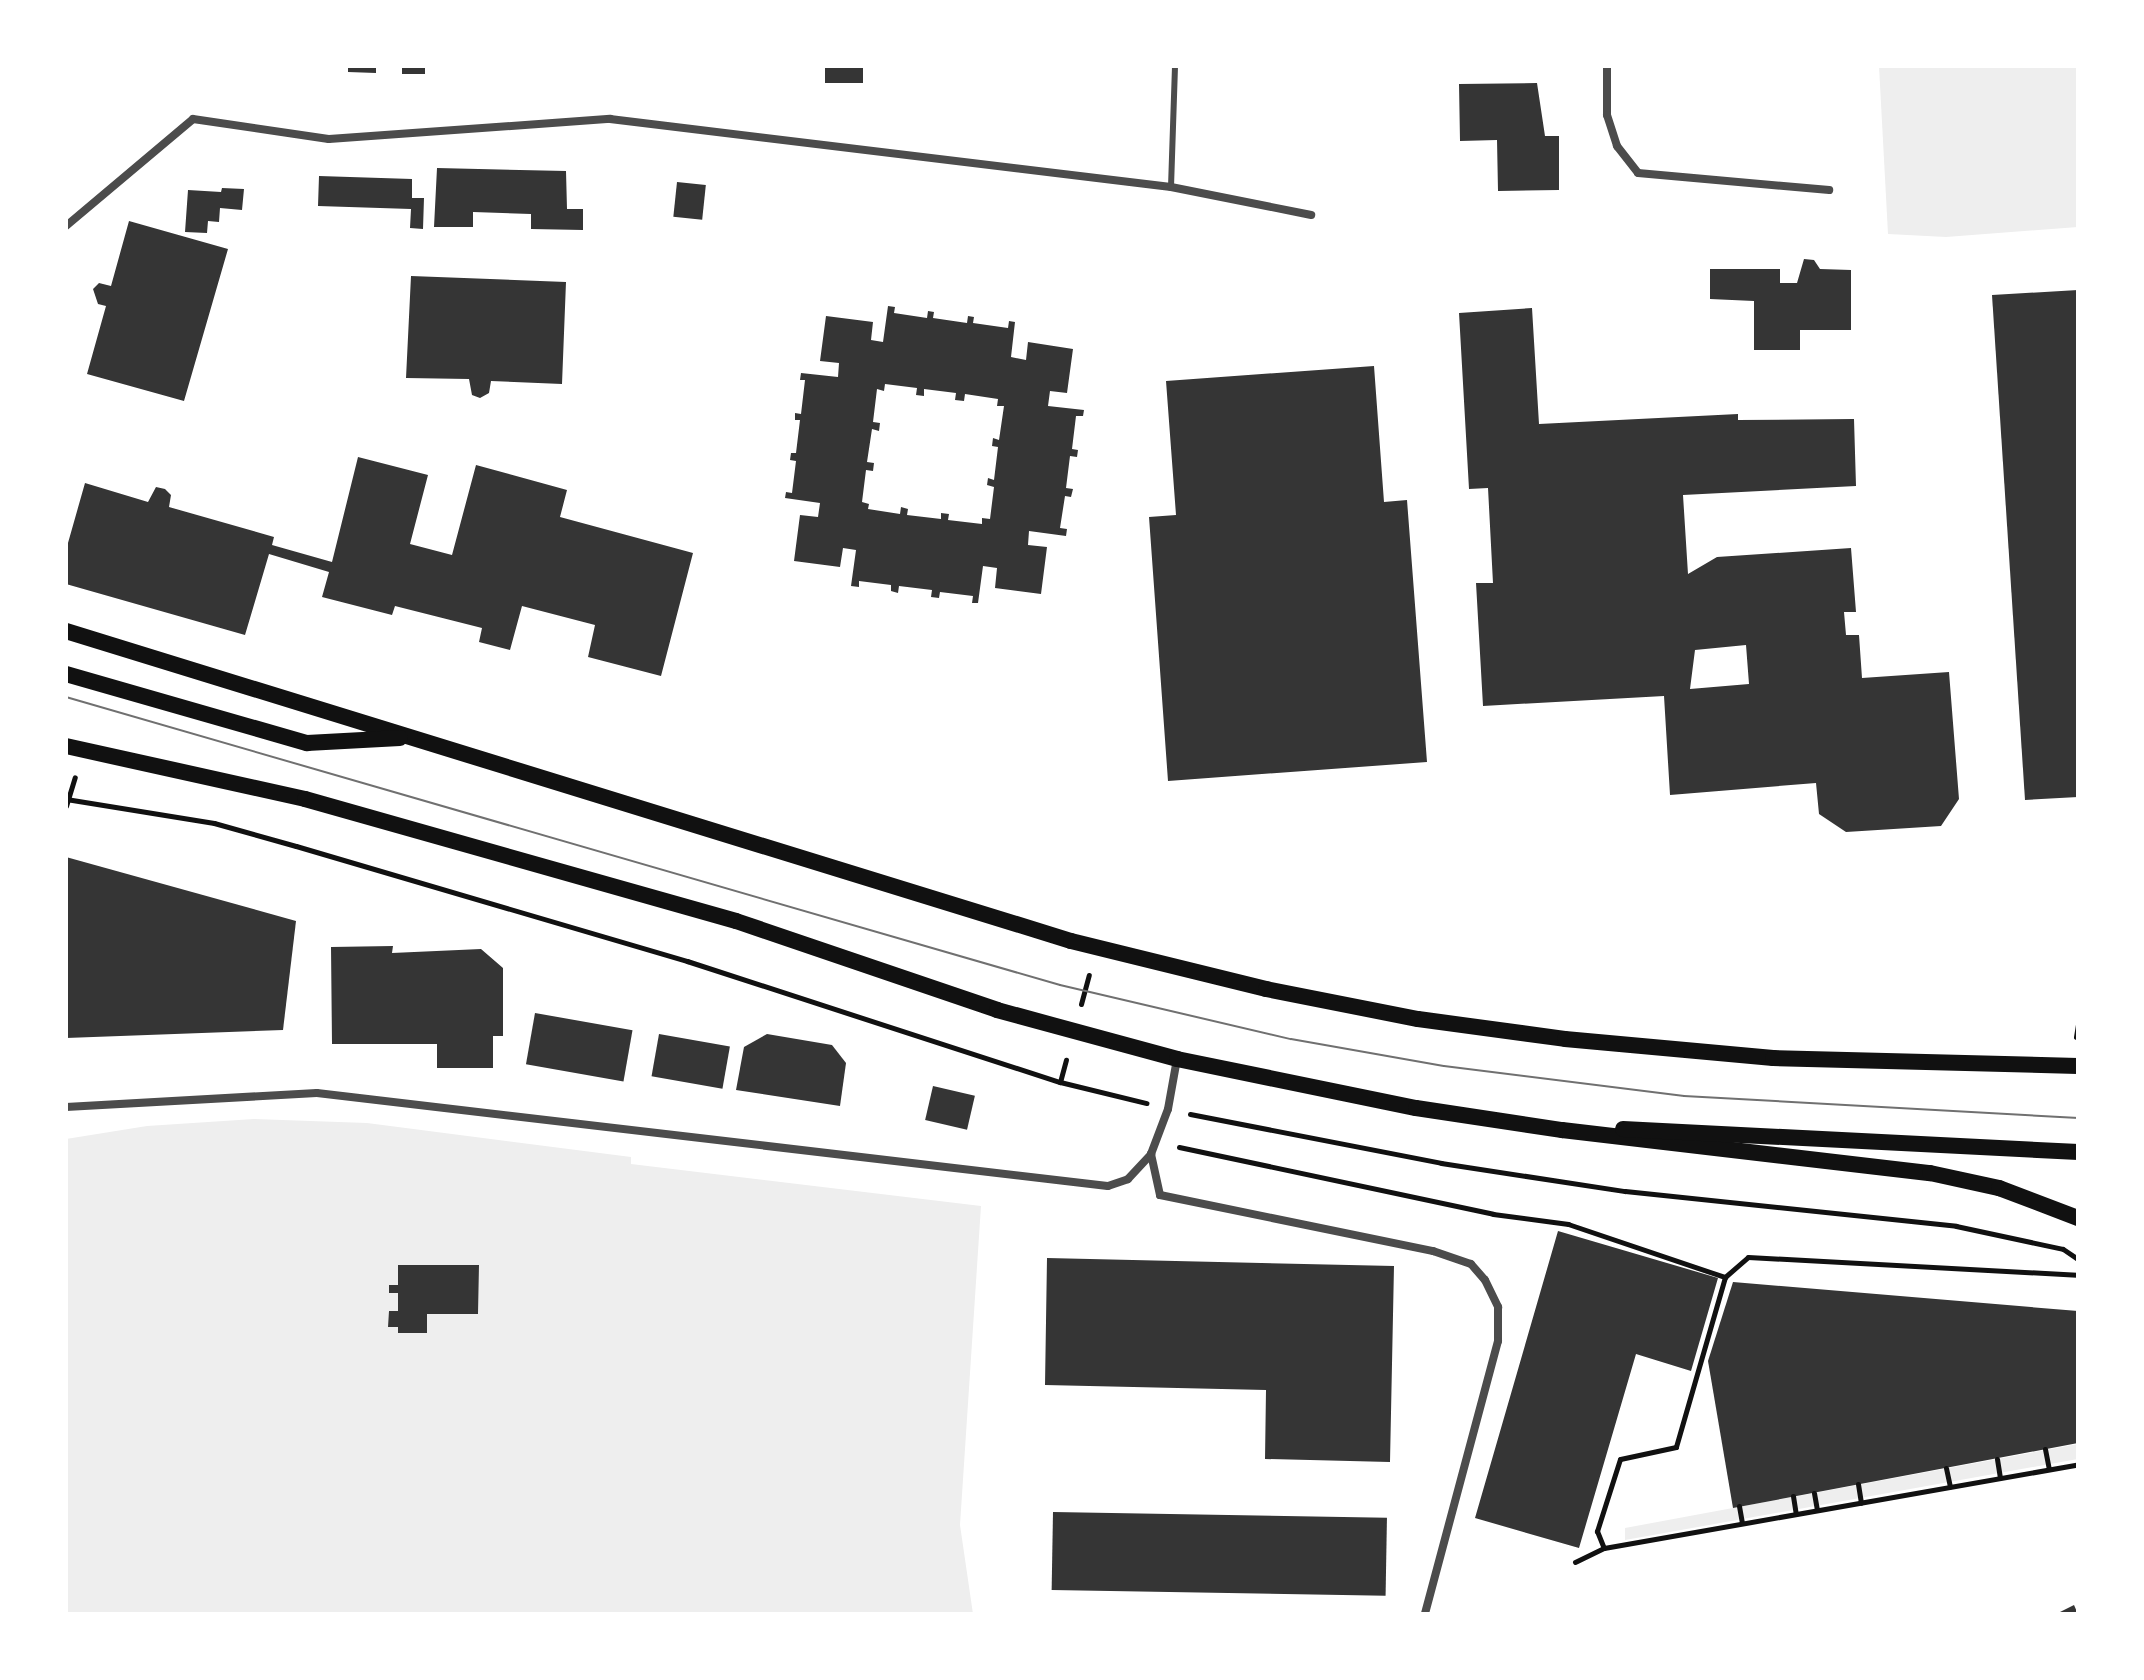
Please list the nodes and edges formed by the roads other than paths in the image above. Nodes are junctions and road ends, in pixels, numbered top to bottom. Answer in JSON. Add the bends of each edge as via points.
{"nodes":[{"id":1,"x":1175,"y":66,"type":"edge"},
{"id":2,"x":1607,"y":66,"type":"edge"},
{"id":3,"x":1171,"y":187,"type":"junction"},
{"id":4,"x":1829,"y":190,"type":"dead end"},
{"id":5,"x":1311,"y":215,"type":"dead end"},
{"id":6,"x":66,"y":226,"type":"edge"},
{"id":7,"x":66,"y":631,"type":"edge"},
{"id":8,"x":66,"y":674,"type":"edge"},
{"id":9,"x":413,"y":738,"type":"junction"},
{"id":10,"x":66,"y":746,"type":"edge"},
{"id":11,"x":1177,"y":1059,"type":"junction"},
{"id":12,"x":2078,"y":1066,"type":"edge"},
{"id":13,"x":66,"y":1107,"type":"edge"},
{"id":14,"x":1562,"y":1130,"type":"junction"},
{"id":15,"x":2078,"y":1152,"type":"edge"},
{"id":16,"x":1151,"y":1154,"type":"junction"},
{"id":17,"x":2078,"y":1218,"type":"edge"},
{"id":18,"x":1425,"y":1614,"type":"edge"}],
"edges":[{"from":1,"to":3,"type":"lane"},
{"from":2,"to":4,"type":"street","via":[[1607,115],[1617,146],[1638,173]]},
{"from":3,"to":5,"type":"street"},
{"from":3,"to":6,"type":"street","via":[[610,119],[329,139],[193,119]]},
{"from":7,"to":9,"type":"main road"},
{"from":8,"to":9,"type":"main road","via":[[307,743]]},
{"from":9,"to":12,"type":"main road","via":[[1071,941],[1336,1004],[1565,1039],[1773,1058]]},
{"from":10,"to":11,"type":"main road","via":[[305,799],[736,921],[997,1010]]},
{"from":11,"to":14,"type":"main road","via":[[1416,1108]]},
{"from":11,"to":16,"type":"street","via":[[1168,1109]]},
{"from":13,"to":16,"type":"street","via":[[317,1093],[1108,1186],[1128,1179]]},
{"from":14,"to":15,"type":"main road","via":[[1665,1128]]},
{"from":14,"to":17,"type":"main road","via":[[1930,1173],[1999,1188]]},
{"from":16,"to":18,"type":"street","via":[[1160,1195],[1433,1251],[1471,1264],[1485,1280],[1498,1307],[1498,1341]]}]}
